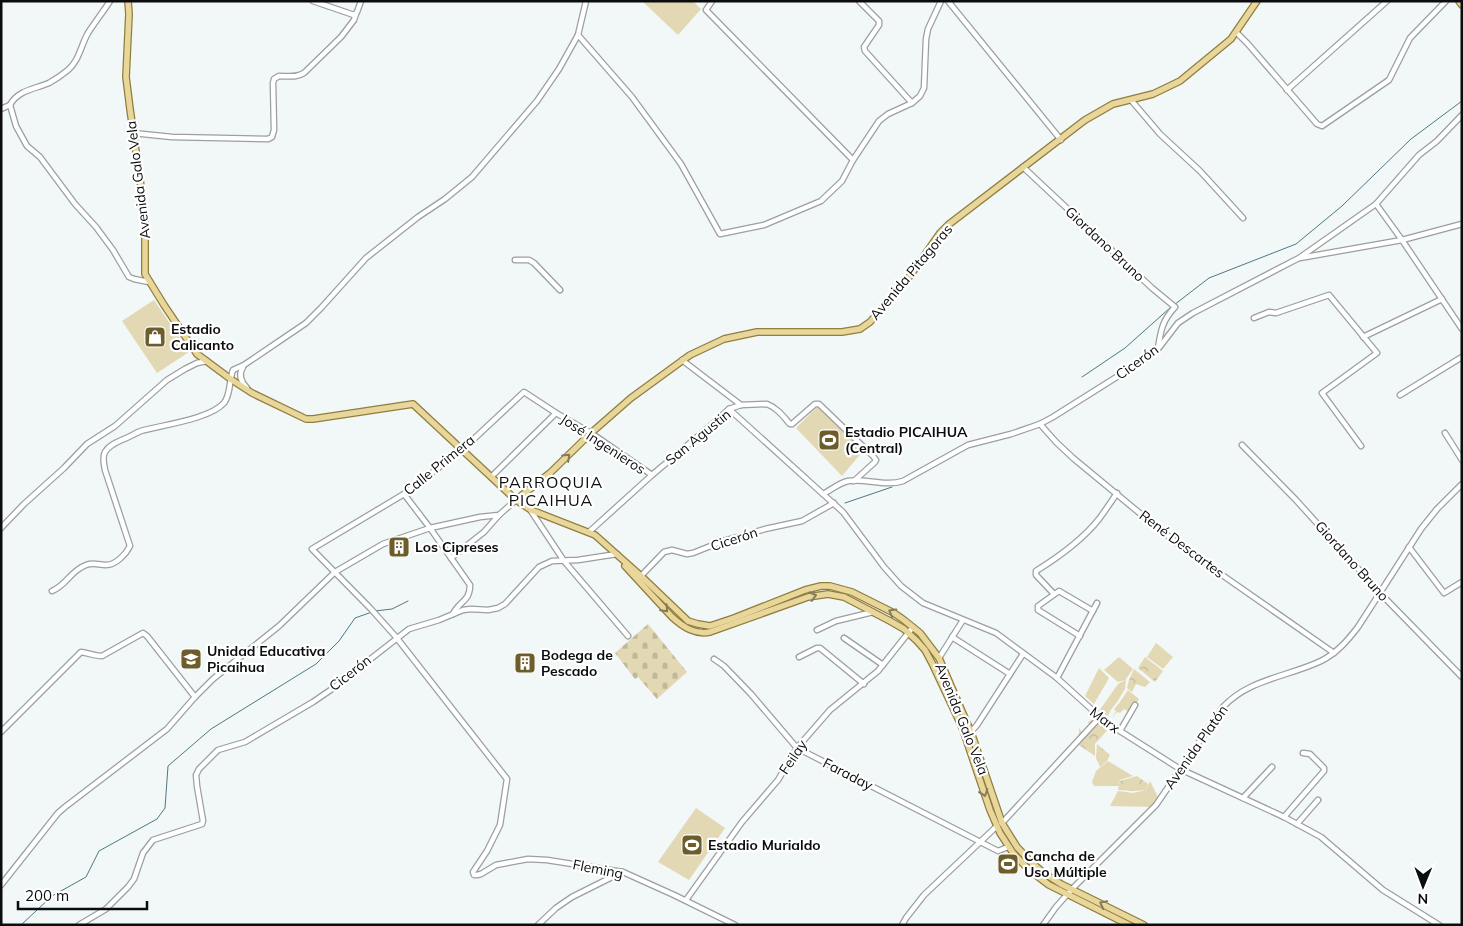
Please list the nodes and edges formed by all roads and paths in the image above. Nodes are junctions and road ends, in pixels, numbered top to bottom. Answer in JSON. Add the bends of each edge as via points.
{"nodes":[{"id":1,"x":110,"y":1,"type":"edge"},
{"id":2,"x":128,"y":1,"type":"edge"},
{"id":3,"x":313,"y":1,"type":"edge"},
{"id":4,"x":361,"y":1,"type":"edge"},
{"id":5,"x":586,"y":1,"type":"edge"},
{"id":6,"x":712,"y":1,"type":"edge"},
{"id":7,"x":859,"y":1,"type":"edge"},
{"id":8,"x":941,"y":1,"type":"edge"},
{"id":9,"x":948,"y":1,"type":"edge"},
{"id":10,"x":1257,"y":1,"type":"edge"},
{"id":11,"x":1387,"y":1,"type":"edge"},
{"id":12,"x":1446,"y":1,"type":"edge"},
{"id":13,"x":1459,"y":1,"type":"edge"},
{"id":14,"x":1462,"y":5,"type":"edge"},
{"id":15,"x":356,"y":14,"type":"junction"},
{"id":16,"x":1236,"y":32,"type":"junction"},
{"id":17,"x":578,"y":35,"type":"junction"},
{"id":18,"x":1287,"y":90,"type":"junction"},
{"id":19,"x":1131,"y":100,"type":"junction"},
{"id":20,"x":912,"y":103,"type":"junction"},
{"id":21,"x":10,"y":105,"type":"junction"},
{"id":22,"x":1,"y":110,"type":"edge"},
{"id":23,"x":1462,"y":116,"type":"edge"},
{"id":24,"x":133,"y":133,"type":"junction"},
{"id":25,"x":1061,"y":140,"type":"junction"},
{"id":26,"x":853,"y":160,"type":"junction"},
{"id":27,"x":1023,"y":167,"type":"junction"},
{"id":28,"x":1376,"y":204,"type":"junction"},
{"id":29,"x":1243,"y":218,"type":"dead end"},
{"id":30,"x":1462,"y":224,"type":"edge"},
{"id":31,"x":1402,"y":240,"type":"junction"},
{"id":32,"x":1299,"y":258,"type":"junction"},
{"id":33,"x":515,"y":260,"type":"dead end"},
{"id":34,"x":149,"y":282,"type":"junction"},
{"id":35,"x":560,"y":290,"type":"dead end"},
{"id":36,"x":1442,"y":298,"type":"junction"},
{"id":37,"x":1254,"y":318,"type":"dead end"},
{"id":38,"x":1462,"y":329,"type":"edge"},
{"id":39,"x":1363,"y":337,"type":"junction"},
{"id":40,"x":1158,"y":349,"type":"junction"},
{"id":41,"x":1462,"y":357,"type":"edge"},
{"id":42,"x":682,"y":360,"type":"junction"},
{"id":43,"x":207,"y":361,"type":"junction"},
{"id":44,"x":244,"y":366,"type":"junction"},
{"id":45,"x":232,"y":380,"type":"junction"},
{"id":46,"x":252,"y":393,"type":"junction"},
{"id":47,"x":1400,"y":395,"type":"dead end"},
{"id":48,"x":741,"y":406,"type":"junction"},
{"id":49,"x":729,"y":409,"type":"junction"},
{"id":50,"x":556,"y":413,"type":"junction"},
{"id":51,"x":1040,"y":424,"type":"junction"},
{"id":52,"x":591,"y":433,"type":"junction"},
{"id":53,"x":1446,"y":433,"type":"dead end"},
{"id":54,"x":1242,"y":445,"type":"dead end"},
{"id":55,"x":1361,"y":446,"type":"dead end"},
{"id":56,"x":462,"y":450,"type":"junction"},
{"id":57,"x":1462,"y":460,"type":"edge"},
{"id":58,"x":652,"y":475,"type":"junction"},
{"id":59,"x":491,"y":477,"type":"junction"},
{"id":60,"x":854,"y":481,"type":"junction"},
{"id":61,"x":1462,"y":484,"type":"edge"},
{"id":62,"x":1117,"y":493,"type":"junction"},
{"id":63,"x":404,"y":494,"type":"junction"},
{"id":64,"x":823,"y":494,"type":"junction"},
{"id":65,"x":516,"y":500,"type":"junction"},
{"id":66,"x":834,"y":503,"type":"junction"},
{"id":67,"x":531,"y":510,"type":"junction"},
{"id":68,"x":499,"y":515,"type":"junction"},
{"id":69,"x":1,"y":528,"type":"edge"},
{"id":70,"x":430,"y":528,"type":"junction"},
{"id":71,"x":589,"y":532,"type":"junction"},
{"id":72,"x":1409,"y":547,"type":"junction"},
{"id":73,"x":620,"y":556,"type":"junction"},
{"id":74,"x":451,"y":558,"type":"junction"},
{"id":75,"x":564,"y":561,"type":"junction"},
{"id":76,"x":335,"y":572,"type":"junction"},
{"id":77,"x":641,"y":576,"type":"junction"},
{"id":78,"x":1462,"y":582,"type":"edge"},
{"id":79,"x":52,"y":591,"type":"dead end"},
{"id":80,"x":1380,"y":593,"type":"junction"},
{"id":81,"x":1054,"y":594,"type":"junction"},
{"id":82,"x":1097,"y":603,"type":"dead end"},
{"id":83,"x":1093,"y":611,"type":"junction"},
{"id":84,"x":875,"y":612,"type":"junction"},
{"id":85,"x":452,"y":614,"type":"junction"},
{"id":86,"x":963,"y":620,"type":"junction"},
{"id":87,"x":913,"y":627,"type":"junction"},
{"id":88,"x":818,"y":630,"type":"dead end"},
{"id":89,"x":908,"y":633,"type":"junction"},
{"id":90,"x":628,"y":636,"type":"dead end"},
{"id":91,"x":1080,"y":636,"type":"junction"},
{"id":92,"x":952,"y":637,"type":"junction"},
{"id":93,"x":396,"y":638,"type":"junction"},
{"id":94,"x":844,"y":638,"type":"dead end"},
{"id":95,"x":1334,"y":653,"type":"junction"},
{"id":96,"x":1023,"y":654,"type":"junction"},
{"id":97,"x":799,"y":657,"type":"dead end"},
{"id":98,"x":938,"y":658,"type":"junction"},
{"id":99,"x":714,"y":659,"type":"dead end"},
{"id":100,"x":883,"y":666,"type":"junction"},
{"id":101,"x":1010,"y":674,"type":"junction"},
{"id":102,"x":1462,"y":677,"type":"edge"},
{"id":103,"x":1057,"y":678,"type":"junction"},
{"id":104,"x":864,"y":684,"type":"junction"},
{"id":105,"x":195,"y":697,"type":"junction"},
{"id":106,"x":1135,"y":705,"type":"dead end"},
{"id":107,"x":1100,"y":717,"type":"junction"},
{"id":108,"x":1120,"y":731,"type":"junction"},
{"id":109,"x":1,"y":732,"type":"edge"},
{"id":110,"x":971,"y":732,"type":"junction"},
{"id":111,"x":965,"y":738,"type":"junction"},
{"id":112,"x":797,"y":748,"type":"junction"},
{"id":113,"x":1303,"y":753,"type":"dead end"},
{"id":114,"x":1272,"y":767,"type":"dead end"},
{"id":115,"x":1180,"y":768,"type":"junction"},
{"id":116,"x":1242,"y":798,"type":"junction"},
{"id":117,"x":1318,"y":800,"type":"dead end"},
{"id":118,"x":1284,"y":817,"type":"junction"},
{"id":119,"x":1000,"y":824,"type":"junction"},
{"id":120,"x":1297,"y":824,"type":"junction"},
{"id":121,"x":981,"y":842,"type":"junction"},
{"id":122,"x":1008,"y":847,"type":"junction"},
{"id":123,"x":623,"y":872,"type":"junction"},
{"id":124,"x":1,"y":885,"type":"edge"},
{"id":125,"x":1072,"y":889,"type":"junction"},
{"id":126,"x":1067,"y":894,"type":"junction"},
{"id":127,"x":686,"y":900,"type":"junction"},
{"id":128,"x":79,"y":925,"type":"edge"},
{"id":129,"x":538,"y":925,"type":"edge"},
{"id":130,"x":736,"y":925,"type":"edge"},
{"id":131,"x":902,"y":925,"type":"edge"},
{"id":132,"x":1044,"y":925,"type":"edge"},
{"id":133,"x":1129,"y":925,"type":"edge"},
{"id":134,"x":1144,"y":925,"type":"edge"},
{"id":135,"x":1439,"y":925,"type":"edge"}],
"edges":[{"from":1,"to":21,"type":"street","via":[[88,32],[71,68],[51,82],[19,95]]},
{"from":2,"to":24,"type":"main road","name":"Avenida Galo Vela","via":[[126,77]]},
{"from":3,"to":15,"type":"street"},
{"from":4,"to":15,"type":"street"},
{"from":5,"to":17,"type":"street"},
{"from":6,"to":26,"type":"street","via":[[706,10]]},
{"from":7,"to":20,"type":"street","via":[[879,21],[864,47],[865,51]]},
{"from":8,"to":20,"type":"street","via":[[926,39],[924,88]]},
{"from":9,"to":25,"type":"street"},
{"from":10,"to":16,"type":"main road","name":"Avenida Pitagoras"},
{"from":11,"to":18,"type":"street"},
{"from":12,"to":18,"type":"street","via":[[1410,38],[1389,80],[1324,126],[1320,126]]},
{"from":13,"to":14,"type":"main road"},
{"from":15,"to":24,"type":"street","via":[[341,37],[304,72],[279,76],[274,80],[272,138],[172,137]]},
{"from":16,"to":18,"type":"street"},
{"from":16,"to":19,"type":"main road","name":"Avenida Pitagoras","via":[[1180,82]]},
{"from":17,"to":26,"type":"street","via":[[632,97],[681,164],[720,234],[764,225],[821,201],[842,181]]},
{"from":17,"to":44,"type":"street","via":[[537,101],[472,177],[366,258],[306,323]]},
{"from":19,"to":25,"type":"main road","name":"Avenida Pitagoras","via":[[1100,111]]},
{"from":19,"to":29,"type":"street"},
{"from":20,"to":26,"type":"street","via":[[879,121]]},
{"from":21,"to":22,"type":"street"},
{"from":21,"to":34,"type":"street","via":[[26,146],[40,157],[96,227],[129,276]]},
{"from":23,"to":28,"type":"street","name":"Cicerón","via":[[1419,155]]},
{"from":24,"to":34,"type":"main road","name":"Avenida Galo Vela","via":[[144,201],[145,274]]},
{"from":25,"to":27,"type":"main road","name":"Avenida Pitagoras"},
{"from":27,"to":40,"type":"street","name":"Giordano Bruno","via":[[1175,307],[1161,329]]},
{"from":27,"to":42,"type":"main road","name":"Avenida Pitagoras","via":[[944,228],[910,276],[860,329],[757,332],[724,339]]},
{"from":28,"to":31,"type":"street"},
{"from":28,"to":32,"type":"street","name":"Cicerón"},
{"from":30,"to":31,"type":"street"},
{"from":31,"to":32,"type":"street"},
{"from":31,"to":36,"type":"street"},
{"from":32,"to":40,"type":"street","name":"Cicerón","via":[[1193,313],[1178,323]]},
{"from":33,"to":35,"type":"street","via":[[534,263]]},
{"from":34,"to":43,"type":"main road","name":"Avenida Galo Vela","via":[[197,354]]},
{"from":36,"to":38,"type":"street"},
{"from":36,"to":39,"type":"street"},
{"from":37,"to":39,"type":"street","via":[[1329,295]]},
{"from":39,"to":55,"type":"street","via":[[1376,353],[1322,394]]},
{"from":40,"to":51,"type":"street","name":"Cicerón"},
{"from":41,"to":47,"type":"street"},
{"from":42,"to":48,"type":"street"},
{"from":42,"to":52,"type":"main road","name":"Avenida Pitagoras"},
{"from":43,"to":45,"type":"main road","name":"Avenida Galo Vela"},
{"from":43,"to":69,"type":"street","via":[[185,368],[167,380],[115,426],[87,444]]},
{"from":44,"to":45,"type":"street","via":[[233,370]]},
{"from":44,"to":46,"type":"street","via":[[240,375],[242,383]]},
{"from":45,"to":46,"type":"main road","name":"Avenida Galo Vela"},
{"from":45,"to":79,"type":"street","via":[[224,402],[212,412],[136,433],[116,442],[105,452],[105,470],[130,546],[112,564],[95,563],[74,570],[62,587]]},
{"from":46,"to":56,"type":"main road","name":"Avenida Galo Vela","via":[[306,419],[413,404]]},
{"from":48,"to":49,"type":"street","name":"San Agustin"},
{"from":48,"to":60,"type":"street","via":[[767,404],[794,424],[819,404],[876,460]]},
{"from":49,"to":58,"type":"street","name":"San Agustin"},
{"from":49,"to":64,"type":"street","name":"Marx"},
{"from":50,"to":52,"type":"street","name":"José Ingenieros"},
{"from":50,"to":56,"type":"street","name":"Calle Primera","via":[[524,392]]},
{"from":50,"to":59,"type":"street","name":"José Ingenieros"},
{"from":51,"to":60,"type":"street","name":"Cicerón","via":[[968,445],[903,481]]},
{"from":51,"to":62,"type":"street","name":"René Descartes","via":[[1056,442]]},
{"from":52,"to":58,"type":"street","name":"José Ingenieros"},
{"from":65,"to":52,"type":"main road","name":"Avenida Pitagoras","one_way":true,"via":[[550,473]]},
{"from":53,"to":57,"type":"street"},
{"from":54,"to":80,"type":"street","name":"Giordano Bruno"},
{"from":56,"to":59,"type":"main road","name":"Avenida Galo Vela"},
{"from":56,"to":63,"type":"street","name":"Calle Primera"},
{"from":58,"to":71,"type":"street","name":"San Agustin"},
{"from":59,"to":65,"type":"main road","name":"Avenida Galo Vela"},
{"from":60,"to":64,"type":"street","name":"Cicerón"},
{"from":61,"to":72,"type":"street","name":"Avenida Platón","via":[[1436,509]]},
{"from":62,"to":81,"type":"street","via":[[1090,528],[1054,560],[1036,571]]},
{"from":62,"to":95,"type":"street","name":"René Descartes","via":[[1182,547]]},
{"from":63,"to":70,"type":"street"},
{"from":63,"to":76,"type":"street","name":"Calle Primera","via":[[312,549]]},
{"from":64,"to":66,"type":"street","name":"Marx"},
{"from":65,"to":67,"type":"main road","name":"Avenida Galo Vela"},
{"from":65,"to":68,"type":"street"},
{"from":66,"to":77,"type":"street","name":"Cicerón","via":[[802,521],[723,541],[693,553],[664,552]]},
{"from":66,"to":86,"type":"street","name":"Marx","via":[[901,586],[923,603]]},
{"from":67,"to":71,"type":"main road","name":"Avenida Galo Vela"},
{"from":67,"to":75,"type":"street"},
{"from":68,"to":70,"type":"street"},
{"from":68,"to":74,"type":"street","via":[[484,532]]},
{"from":70,"to":74,"type":"street"},
{"from":70,"to":76,"type":"street","via":[[384,544]]},
{"from":71,"to":73,"type":"main road","name":"Avenida Galo Vela"},
{"from":72,"to":78,"type":"street","via":[[1444,593]]},
{"from":72,"to":80,"type":"street","name":"Avenida Platón"},
{"from":73,"to":75,"type":"street","name":"Cicerón"},
{"from":73,"to":77,"type":"main road","name":"Avenida Galo Vela"},
{"from":73,"to":84,"type":"main road","name":"Avenida Galo Vela","one_way":true,"via":[[672,617],[698,633],[710,632],[818,594],[839,595]]},
{"from":74,"to":85,"type":"street","via":[[470,585],[466,600]]},
{"from":75,"to":85,"type":"street","name":"Cicerón","via":[[552,561],[539,567],[498,608],[471,609]]},
{"from":75,"to":90,"type":"street"},
{"from":76,"to":93,"type":"street"},
{"from":76,"to":105,"type":"street","via":[[279,626]]},
{"from":87,"to":77,"type":"main road","name":"Avenida Galo Vela","one_way":true,"via":[[894,613],[852,592],[830,586],[806,590],[710,626],[698,624],[688,621]]},
{"from":80,"to":95,"type":"street","name":"Avenida Platón","via":[[1348,640]]},
{"from":80,"to":102,"type":"street","name":"Giordano Bruno"},
{"from":81,"to":83,"type":"street","via":[[1059,591]]},
{"from":81,"to":91,"type":"street","via":[[1038,606],[1038,610]]},
{"from":82,"to":83,"type":"street"},
{"from":83,"to":91,"type":"street"},
{"from":84,"to":88,"type":"street","via":[[836,621]]},
{"from":84,"to":89,"type":"main road","name":"Avenida Galo Vela"},
{"from":85,"to":93,"type":"street","name":"Cicerón","via":[[409,629]]},
{"from":86,"to":92,"type":"street"},
{"from":86,"to":96,"type":"street","name":"Marx","via":[[996,634]]},
{"from":87,"to":89,"type":"street","name":"Feilay"},
{"from":87,"to":98,"type":"main road","name":"Avenida Galo Vela"},
{"from":89,"to":100,"type":"street","name":"Feilay"},
{"from":89,"to":111,"type":"main road","name":"Avenida Galo Vela","via":[[925,650]]},
{"from":91,"to":103,"type":"street"},
{"from":92,"to":98,"type":"street"},
{"from":92,"to":101,"type":"street"},
{"from":93,"to":123,"type":"street","name":"Fleming","via":[[507,779],[500,825],[474,875],[528,859]]},
{"from":93,"to":128,"type":"street","name":"Cicerón","via":[[313,702],[245,742],[218,750],[196,775],[202,824],[153,840],[143,853],[128,887],[106,909]]},
{"from":94,"to":100,"type":"street"},
{"from":95,"to":115,"type":"street","name":"Avenida Platón","via":[[1239,692],[1222,707]]},
{"from":96,"to":101,"type":"street"},
{"from":96,"to":103,"type":"street","name":"Marx"},
{"from":97,"to":104,"type":"street","via":[[820,648]]},
{"from":98,"to":110,"type":"main road","name":"Avenida Galo Vela"},
{"from":99,"to":112,"type":"street","name":"Faraday","via":[[751,694]]},
{"from":100,"to":104,"type":"street","name":"Feilay"},
{"from":101,"to":110,"type":"street"},
{"from":103,"to":107,"type":"street","name":"Marx"},
{"from":104,"to":112,"type":"street","name":"Feilay","via":[[830,710]]},
{"from":105,"to":109,"type":"street","via":[[143,633],[102,656],[82,652]]},
{"from":105,"to":124,"type":"street","via":[[167,729],[58,813]]},
{"from":106,"to":108,"type":"street"},
{"from":107,"to":108,"type":"street","name":"Marx"},
{"from":107,"to":119,"type":"street"},
{"from":108,"to":115,"type":"street","name":"Marx"},
{"from":110,"to":111,"type":"street"},
{"from":110,"to":119,"type":"main road","name":"Avenida Galo Vela"},
{"from":111,"to":119,"type":"main road","name":"Avenida Galo Vela","one_way":true,"via":[[990,810]]},
{"from":112,"to":121,"type":"street","name":"Faraday"},
{"from":112,"to":127,"type":"street","name":"Feilay","via":[[778,780],[742,822]]},
{"from":113,"to":118,"type":"street","via":[[1310,754],[1324,771]]},
{"from":114,"to":116,"type":"street"},
{"from":115,"to":116,"type":"street","name":"Marx"},
{"from":115,"to":125,"type":"street","name":"Avenida Platón","via":[[1156,805]]},
{"from":116,"to":118,"type":"street","name":"Marx"},
{"from":117,"to":120,"type":"street"},
{"from":118,"to":120,"type":"street","name":"Marx"},
{"from":119,"to":121,"type":"street"},
{"from":119,"to":122,"type":"main road","name":"Avenida Galo Vela"},
{"from":119,"to":125,"type":"main road","name":"Avenida Galo Vela","via":[[1031,862]]},
{"from":120,"to":135,"type":"street","name":"Marx","via":[[1321,837],[1383,890]]},
{"from":121,"to":122,"type":"street","name":"Faraday","via":[[998,851]]},
{"from":121,"to":131,"type":"street","via":[[924,895]]},
{"from":122,"to":126,"type":"main road","name":"Avenida Galo Vela","via":[[1033,874]]},
{"from":123,"to":127,"type":"street","name":"Fleming"},
{"from":123,"to":129,"type":"street","via":[[572,897]]},
{"from":125,"to":126,"type":"street","name":"Avenida Platón"},
{"from":134,"to":125,"type":"main road","name":"Avenida Galo Vela","one_way":true},
{"from":126,"to":132,"type":"street","name":"Avenida Platón"},
{"from":126,"to":133,"type":"main road","name":"Avenida Galo Vela"},
{"from":127,"to":130,"type":"street","name":"Fleming"}]}
